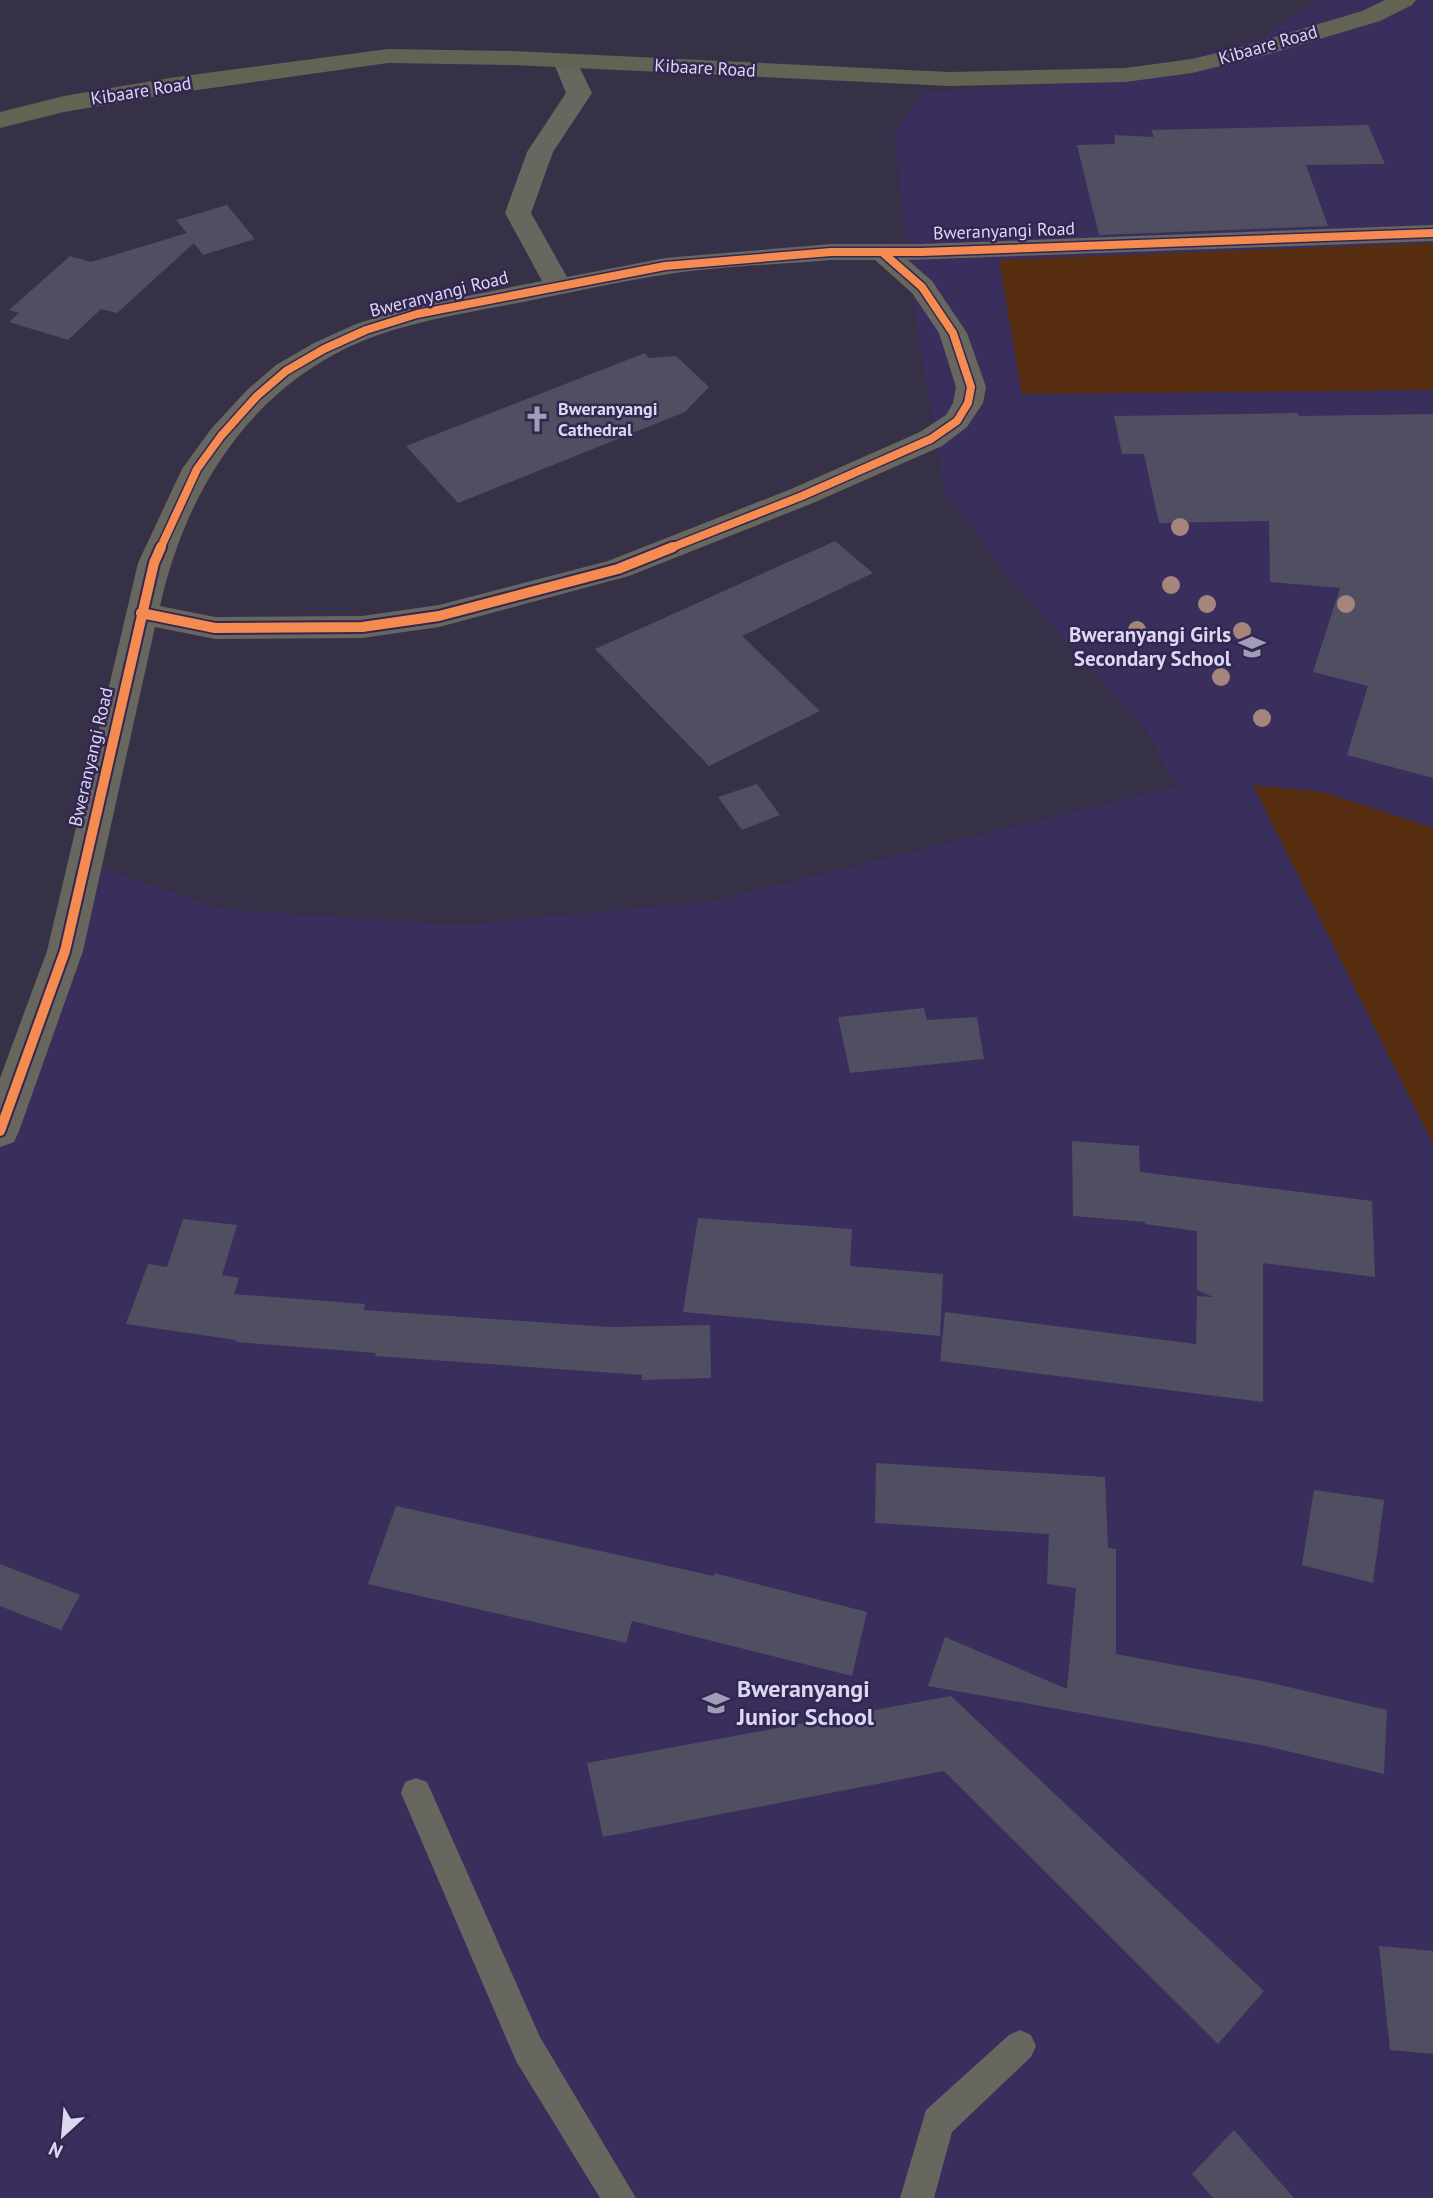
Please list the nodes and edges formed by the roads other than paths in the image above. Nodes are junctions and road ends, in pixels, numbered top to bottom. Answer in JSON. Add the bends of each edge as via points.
{"nodes":[{"id":1,"x":1404,"y":0,"type":"edge"},
{"id":2,"x":565,"y":61,"type":"junction"},
{"id":3,"x":0,"y":120,"type":"edge"},
{"id":4,"x":1433,"y":233,"type":"edge"},
{"id":5,"x":883,"y":252,"type":"junction"},
{"id":6,"x":558,"y":285,"type":"junction"},
{"id":7,"x":141,"y":613,"type":"junction"},
{"id":8,"x":0,"y":1131,"type":"edge"},
{"id":9,"x":416,"y":1793,"type":"dead end"},
{"id":10,"x":1020,"y":2046,"type":"dead end"},
{"id":11,"x":619,"y":2198,"type":"edge"},
{"id":12,"x":917,"y":2198,"type":"edge"}],
"edges":[{"from":1,"to":2,"type":"main road","name":"Kibaare Road","via":[[1371,16],[1192,66],[1080,79],[868,77]]},
{"from":2,"to":3,"type":"main road","name":"Kibaare Road","via":[[388,56],[164,87]]},
{"from":2,"to":6,"type":"street","via":[[579,93],[540,152],[518,213]]},
{"from":4,"to":5,"type":"street","name":"Bweranyangi Road"},
{"from":5,"to":6,"type":"street","name":"Bweranyangi Road","via":[[664,266]]},
{"from":5,"to":7,"type":"street","via":[[922,287],[953,333],[971,387],[957,421],[931,439],[618,569],[439,616],[362,628],[215,628]]},
{"from":6,"to":7,"type":"street","name":"Bweranyangi Road","via":[[417,314],[366,330],[286,371],[220,436],[197,469],[154,563]]},
{"from":7,"to":8,"type":"street","name":"Bweranyangi Road","via":[[65,951]]},
{"from":9,"to":11,"type":"lane","via":[[528,2049]]},
{"from":10,"to":12,"type":"lane","via":[[938,2122]]}]}
